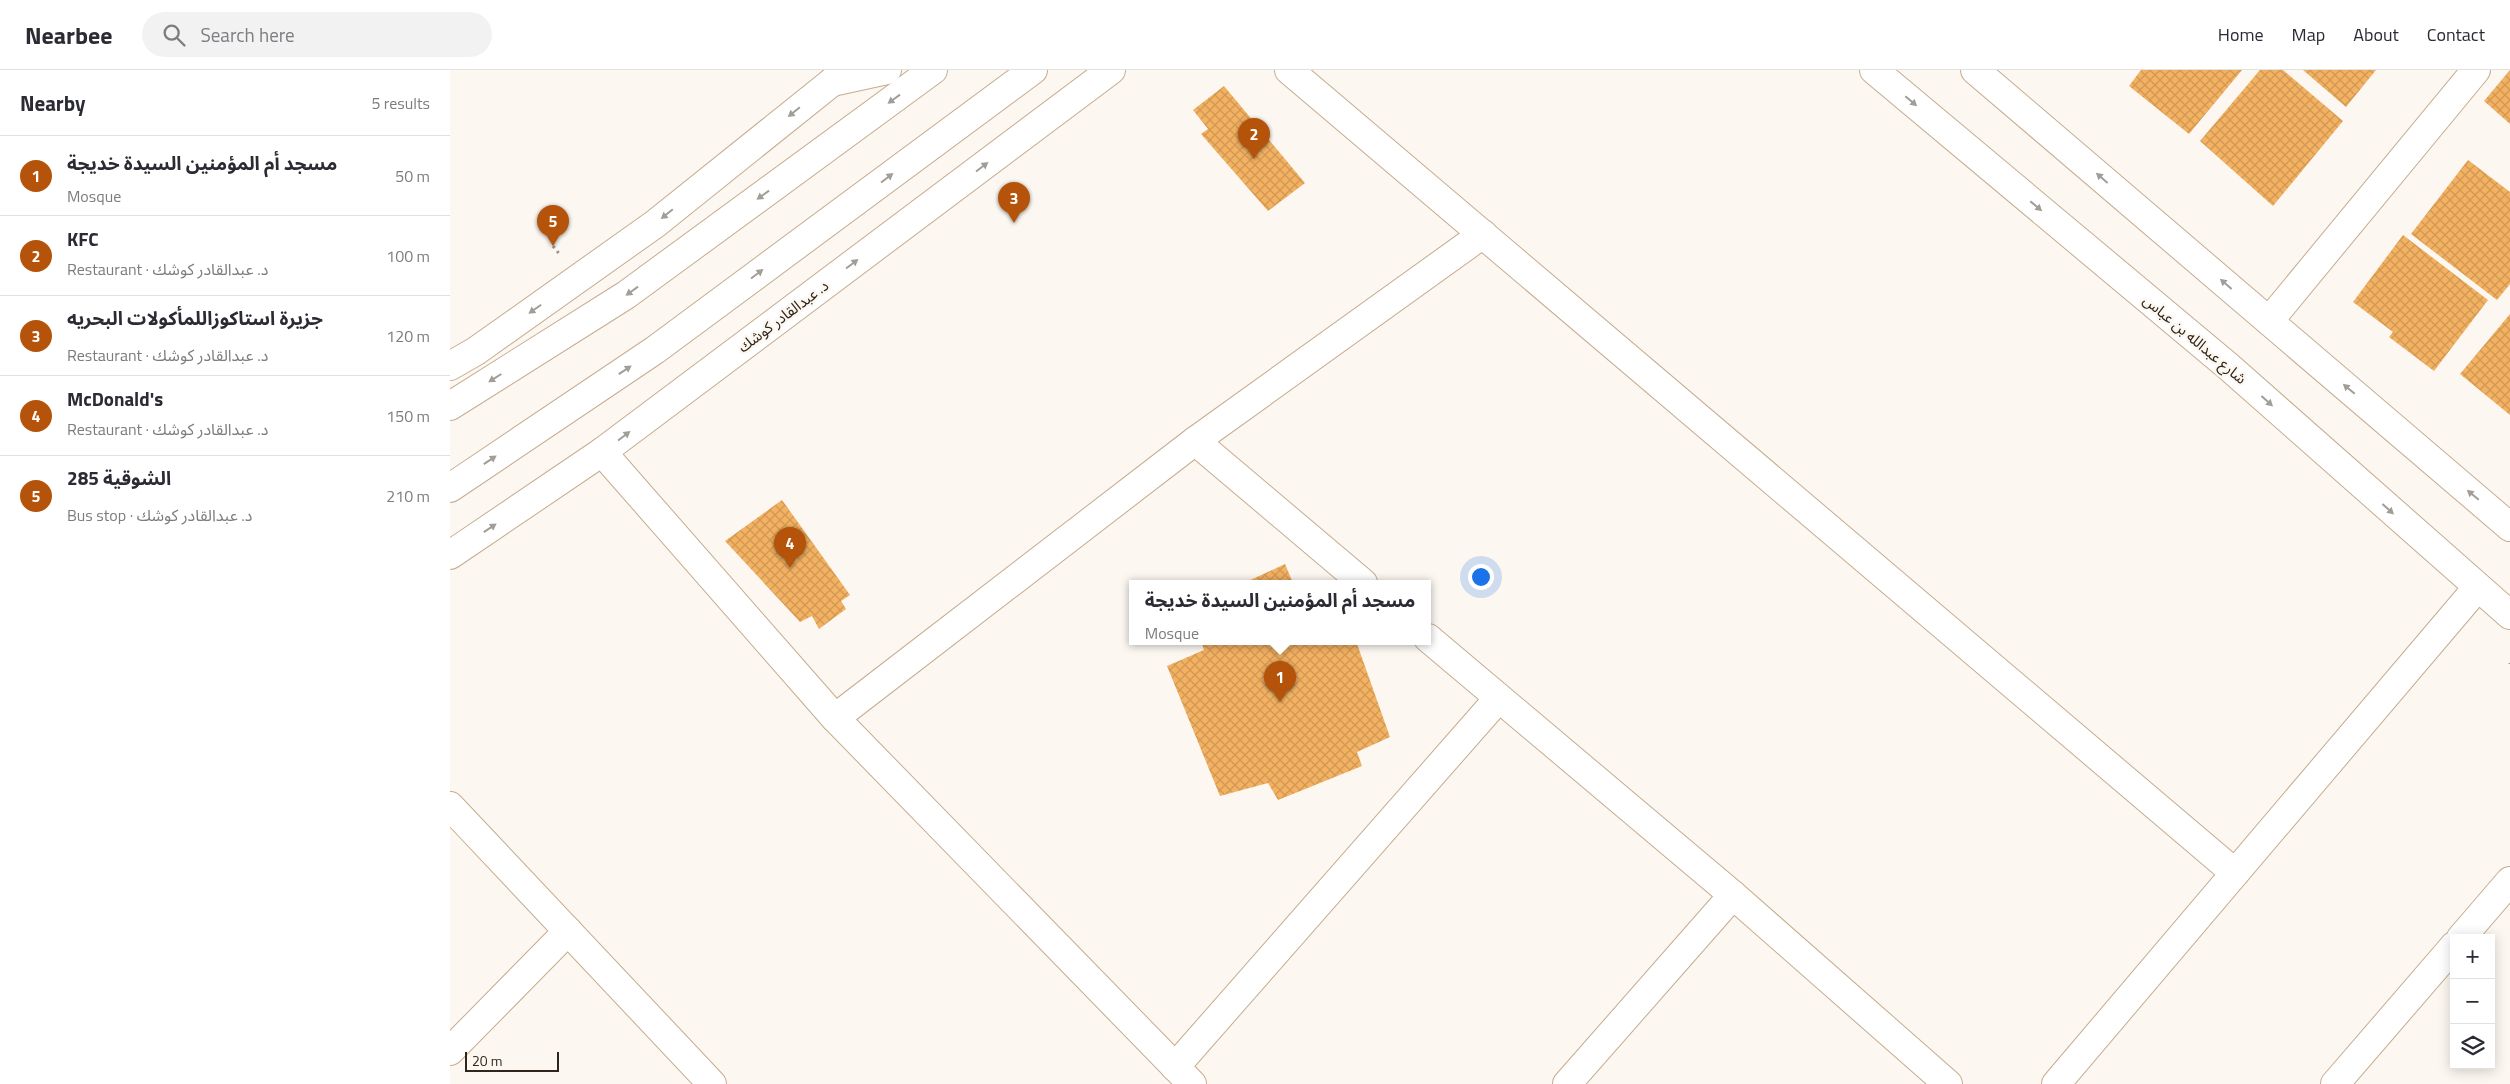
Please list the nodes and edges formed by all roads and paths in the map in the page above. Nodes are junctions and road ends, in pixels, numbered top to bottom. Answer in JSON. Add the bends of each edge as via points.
{"nodes":[{"id":1,"x":887,"y":70,"type":"edge"},
{"id":2,"x":933,"y":70,"type":"edge"},
{"id":3,"x":1033,"y":70,"type":"edge"},
{"id":4,"x":1111,"y":70,"type":"edge"},
{"id":5,"x":1289,"y":70,"type":"edge"},
{"id":6,"x":1874,"y":70,"type":"edge"},
{"id":7,"x":1975,"y":70,"type":"edge"},
{"id":8,"x":2476,"y":70,"type":"edge"},
{"id":9,"x":840,"y":76,"type":"edge"},
{"id":10,"x":1482,"y":234,"type":"junction"},
{"id":11,"x":2269,"y":321,"type":"junction"},
{"id":12,"x":450,"y":366,"type":"edge"},
{"id":13,"x":450,"y":406,"type":"edge"},
{"id":14,"x":1195,"y":441,"type":"junction"},
{"id":15,"x":602,"y":452,"type":"junction"},
{"id":16,"x":450,"y":488,"type":"edge"},
{"id":17,"x":2510,"y":526,"type":"edge"},
{"id":18,"x":450,"y":555,"type":"edge"},
{"id":19,"x":1359,"y":580,"type":"edge"},
{"id":20,"x":2477,"y":588,"type":"junction"},
{"id":21,"x":2510,"y":615,"type":"edge"},
{"id":22,"x":1431,"y":641,"type":"edge"},
{"id":23,"x":1498,"y":698,"type":"junction"},
{"id":24,"x":835,"y":718,"type":"junction"},
{"id":25,"x":450,"y":806,"type":"edge"},
{"id":26,"x":2235,"y":873,"type":"junction"},
{"id":27,"x":2510,"y":881,"type":"edge"},
{"id":28,"x":1733,"y":896,"type":"junction"},
{"id":29,"x":568,"y":931,"type":"junction"},
{"id":30,"x":2464,"y":934,"type":"edge"},
{"id":31,"x":2450,"y":951,"type":"edge"},
{"id":32,"x":450,"y":1050,"type":"edge"},
{"id":33,"x":1184,"y":1075,"type":"edge"},
{"id":34,"x":712,"y":1084,"type":"edge"},
{"id":35,"x":1567,"y":1084,"type":"edge"},
{"id":36,"x":1948,"y":1084,"type":"edge"},
{"id":37,"x":2056,"y":1084,"type":"edge"},
{"id":38,"x":2335,"y":1084,"type":"edge"}],
"edges":[{"from":1,"to":9,"type":"street"},
{"from":2,"to":13,"type":"street","one_way":true,"via":[[626,295]]},
{"from":16,"to":3,"type":"street","one_way":true,"via":[[655,350]]},
{"from":15,"to":4,"type":"street","name":"د. عبدالقادر كوشك","one_way":true},
{"from":5,"to":10,"type":"street"},
{"from":6,"to":20,"type":"street","name":"شارع عبدالله بن عباس","one_way":true,"via":[[2229,367]]},
{"from":11,"to":7,"type":"street","one_way":true},
{"from":8,"to":11,"type":"street"},
{"from":9,"to":12,"type":"street","one_way":true,"via":[[655,224]]},
{"from":10,"to":14,"type":"street"},
{"from":10,"to":26,"type":"street"},
{"from":17,"to":11,"type":"street","one_way":true},
{"from":14,"to":19,"type":"street"},
{"from":14,"to":24,"type":"street"},
{"from":18,"to":15,"type":"street","name":"د. عبدالقادر كوشك","one_way":true},
{"from":15,"to":24,"type":"street"},
{"from":20,"to":21,"type":"street","name":"شارع عبدالله بن عباس"},
{"from":20,"to":26,"type":"street"},
{"from":22,"to":23,"type":"street"},
{"from":23,"to":28,"type":"street"},
{"from":23,"to":33,"type":"street"},
{"from":24,"to":33,"type":"street"},
{"from":25,"to":29,"type":"street"},
{"from":26,"to":37,"type":"street"},
{"from":27,"to":30,"type":"street"},
{"from":28,"to":35,"type":"street"},
{"from":28,"to":36,"type":"street"},
{"from":29,"to":32,"type":"street"},
{"from":29,"to":34,"type":"street"},
{"from":31,"to":38,"type":"street"}]}
